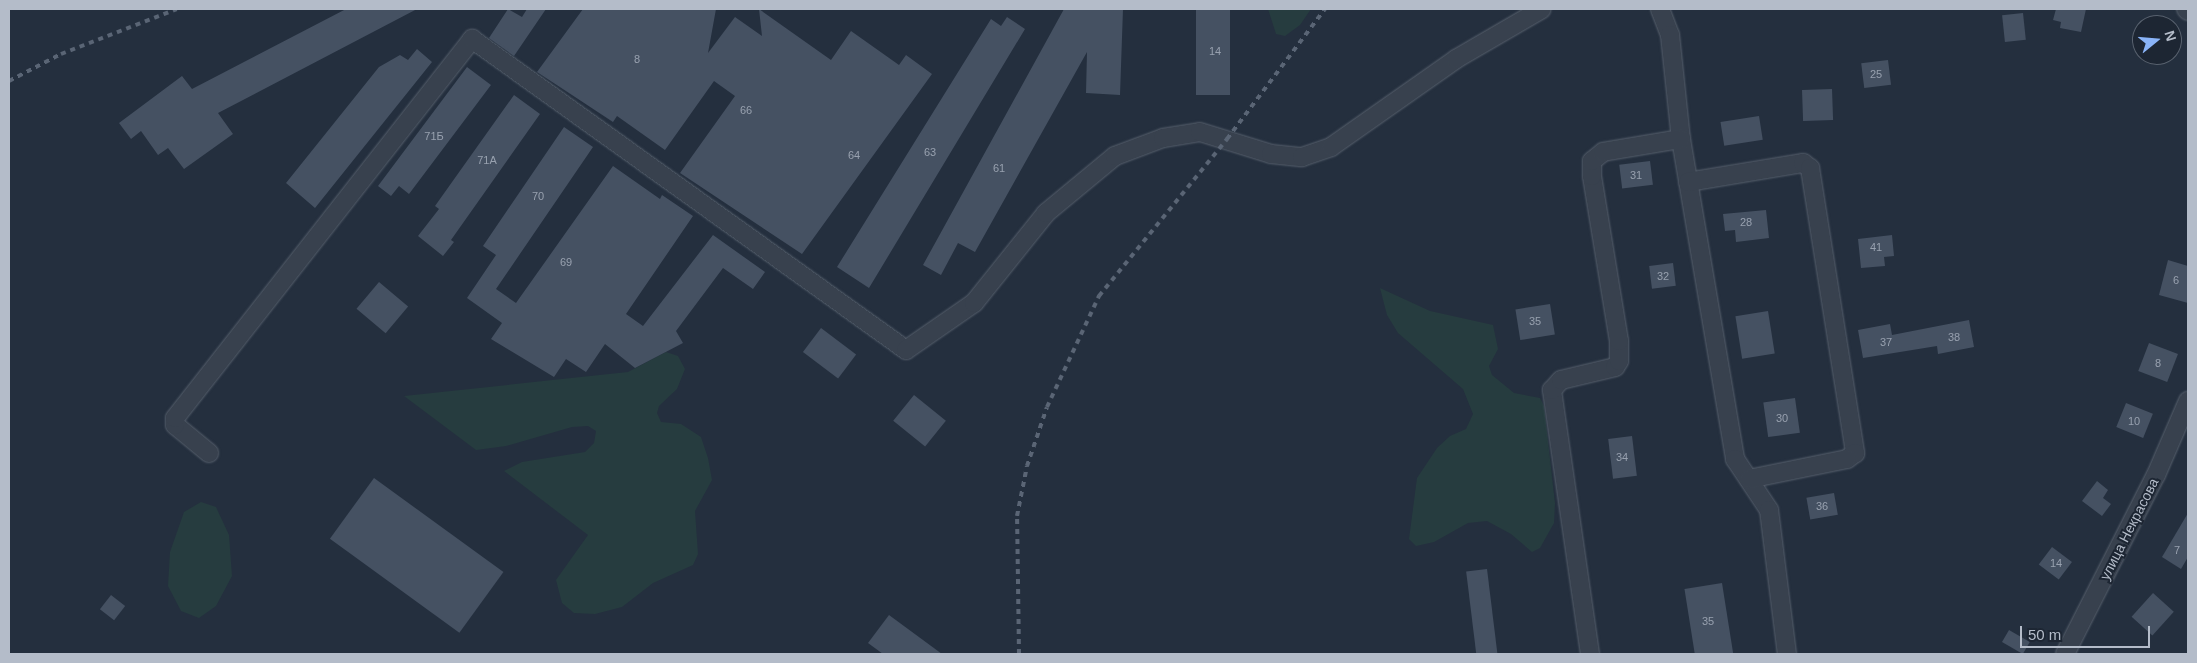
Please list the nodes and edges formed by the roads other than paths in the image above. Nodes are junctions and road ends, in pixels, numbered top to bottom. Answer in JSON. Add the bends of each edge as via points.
{"nodes":[{"id":1,"x":1542,"y":9,"type":"edge"},
{"id":2,"x":1660,"y":9,"type":"edge"},
{"id":3,"x":1682,"y":140,"type":"junction"},
{"id":4,"x":1688,"y":182,"type":"junction"},
{"id":5,"x":2188,"y":401,"type":"edge"},
{"id":6,"x":209,"y":452,"type":"dead end"},
{"id":7,"x":1749,"y":480,"type":"junction"},
{"id":8,"x":1590,"y":654,"type":"edge"},
{"id":9,"x":1787,"y":654,"type":"edge"},
{"id":10,"x":2065,"y":654,"type":"edge"}],
"edges":[{"from":1,"to":6,"type":"street","via":[[1456,59],[1331,147],[1302,157],[1270,154],[1200,132],[1163,138],[1115,156],[1046,213],[974,303],[906,350],[472,39],[175,418],[175,425]]},
{"from":2,"to":3,"type":"street","via":[[1670,35]]},
{"from":3,"to":4,"type":"street"},
{"from":3,"to":8,"type":"street","via":[[1603,152],[1592,161],[1619,341],[1619,361],[1615,367],[1561,380],[1552,390]]},
{"from":4,"to":7,"type":"street","via":[[1735,459]]},
{"from":4,"to":7,"type":"street","via":[[1804,163],[1810,168],[1856,453],[1847,459]]},
{"from":5,"to":10,"type":"street","name":"улица Некрасова","via":[[2156,475]]},
{"from":7,"to":9,"type":"street","via":[[1769,510]]}]}
